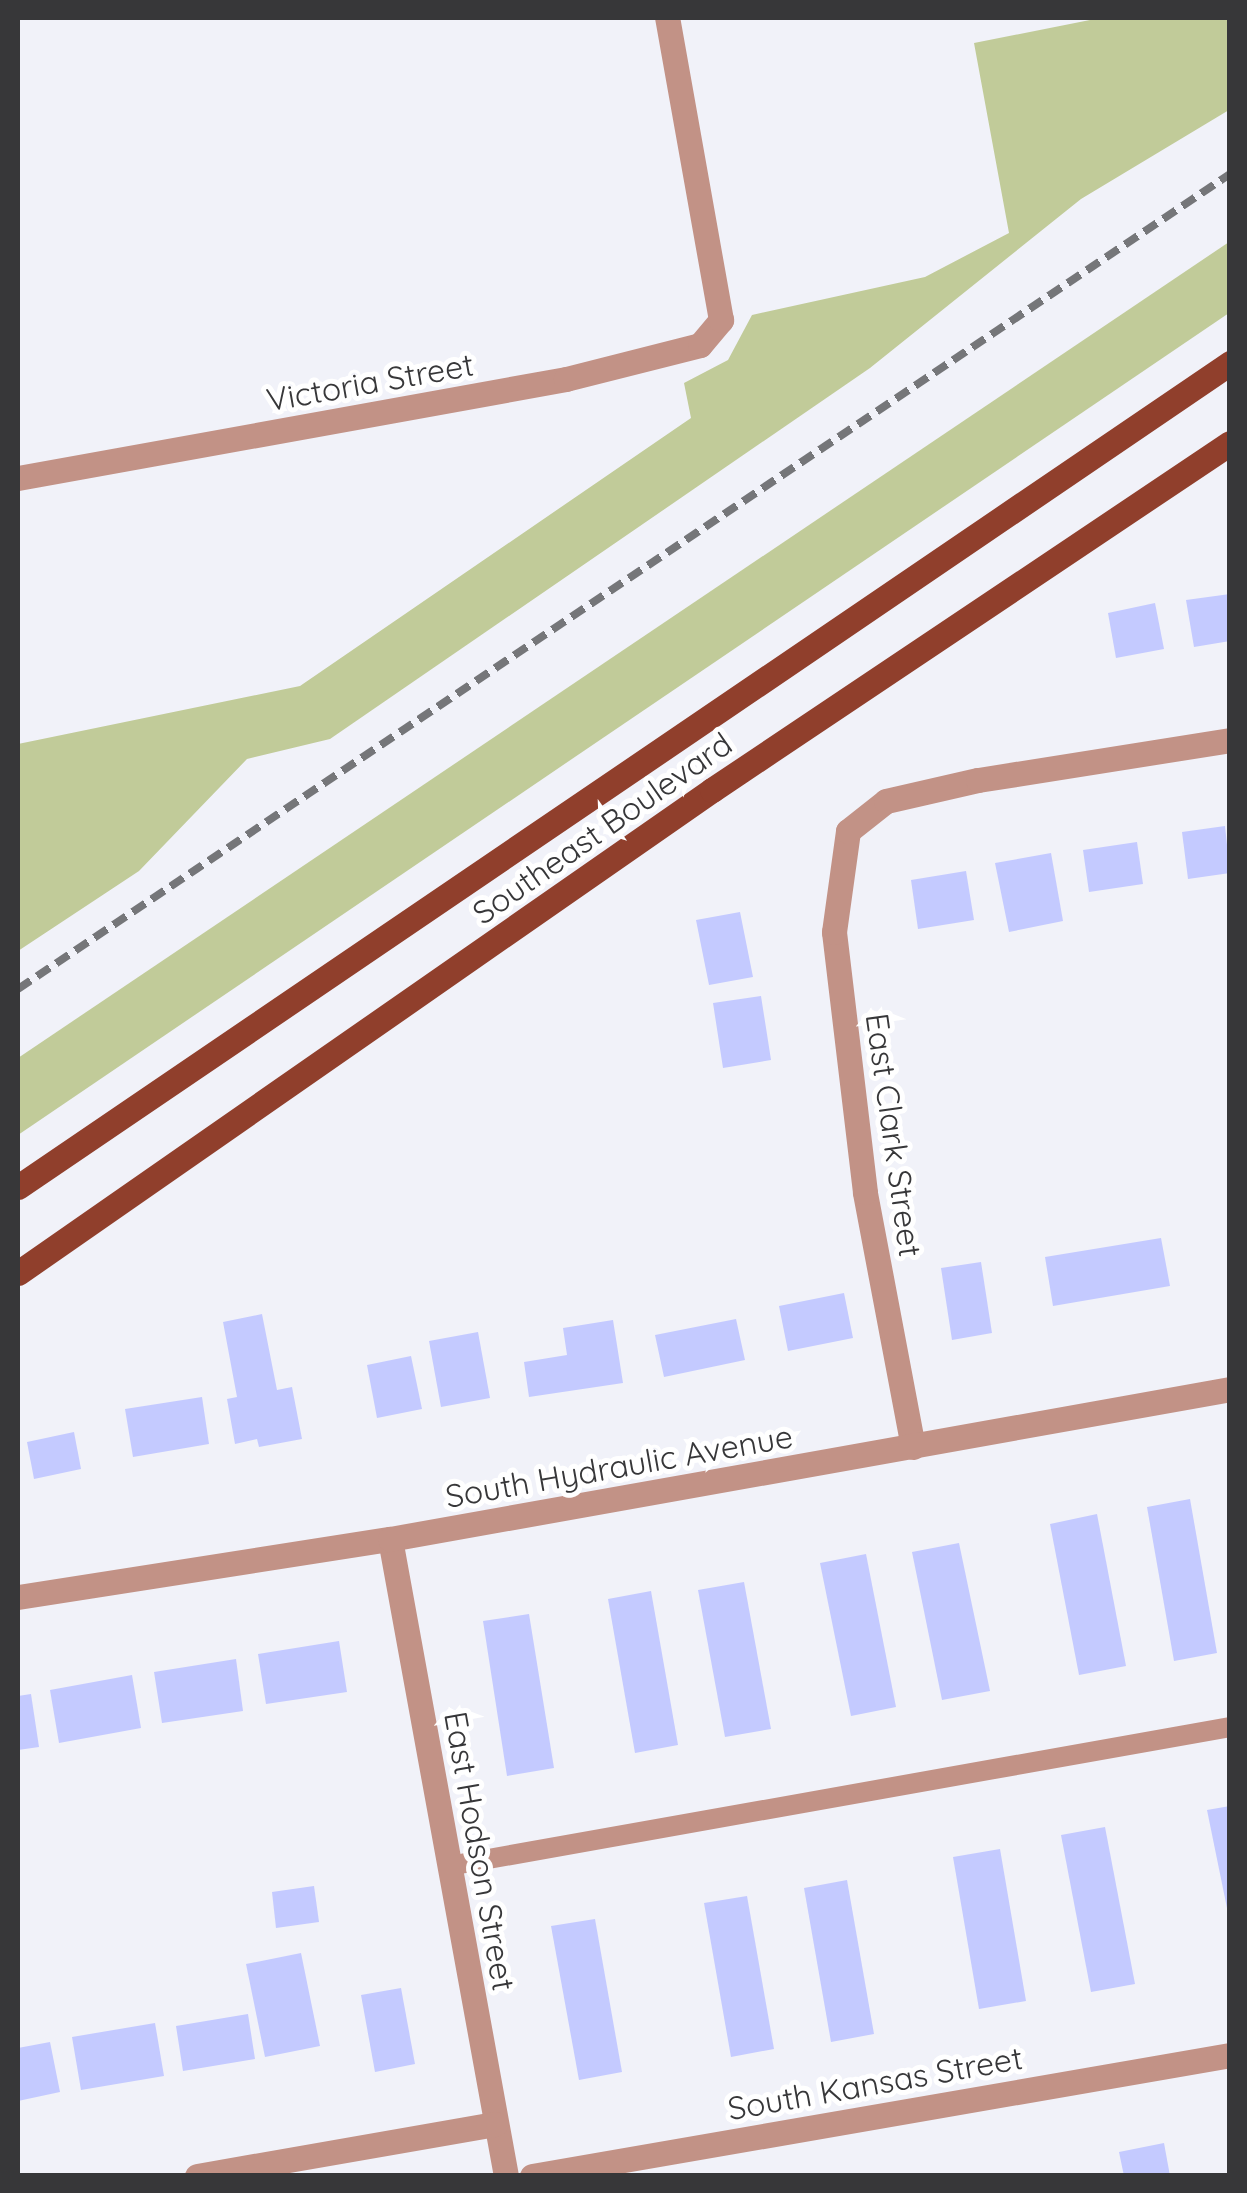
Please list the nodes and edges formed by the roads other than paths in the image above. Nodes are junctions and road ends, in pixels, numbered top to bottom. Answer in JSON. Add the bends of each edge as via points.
{"nodes":[{"id":1,"x":667,"y":18,"type":"edge"},
{"id":2,"x":1230,"y":363,"type":"edge"},
{"id":3,"x":1230,"y":443,"type":"edge"},
{"id":4,"x":18,"y":478,"type":"edge"},
{"id":5,"x":1230,"y":740,"type":"edge"},
{"id":6,"x":18,"y":1186,"type":"edge"},
{"id":7,"x":18,"y":1274,"type":"edge"},
{"id":8,"x":1230,"y":1389,"type":"edge"},
{"id":9,"x":913,"y":1447,"type":"junction"},
{"id":10,"x":390,"y":1539,"type":"junction"},
{"id":11,"x":18,"y":1598,"type":"edge"},
{"id":12,"x":1230,"y":1727,"type":"edge"},
{"id":13,"x":449,"y":1866,"type":"junction"},
{"id":14,"x":1230,"y":2055,"type":"edge"},
{"id":15,"x":496,"y":2124,"type":"junction"},
{"id":16,"x":197,"y":2176,"type":"edge"},
{"id":17,"x":506,"y":2176,"type":"edge"},
{"id":18,"x":532,"y":2176,"type":"edge"}],
"edges":[{"from":1,"to":4,"type":"street","name":"Victoria Street","via":[[722,320],[700,345],[566,379]]},
{"from":2,"to":6,"type":"main road","name":"Southeast Boulevard"},
{"from":3,"to":7,"type":"main road","name":"Southeast Boulevard","via":[[696,802]]},
{"from":5,"to":9,"type":"street","name":"East Clark Street","via":[[886,801],[848,831],[834,932],[865,1192]]},
{"from":8,"to":9,"type":"street","name":"South Hydraulic Avenue"},
{"from":9,"to":10,"type":"street","name":"South Hydraulic Avenue"},
{"from":10,"to":11,"type":"street","name":"South Hydraulic Avenue"},
{"from":10,"to":13,"type":"street","name":"East Hodson Street"},
{"from":12,"to":13,"type":"lane"},
{"from":13,"to":15,"type":"street","name":"East Hodson Street"},
{"from":14,"to":18,"type":"street","name":"South Kansas Street"},
{"from":15,"to":16,"type":"street"},
{"from":15,"to":17,"type":"street","name":"East Hodson Street"}]}
